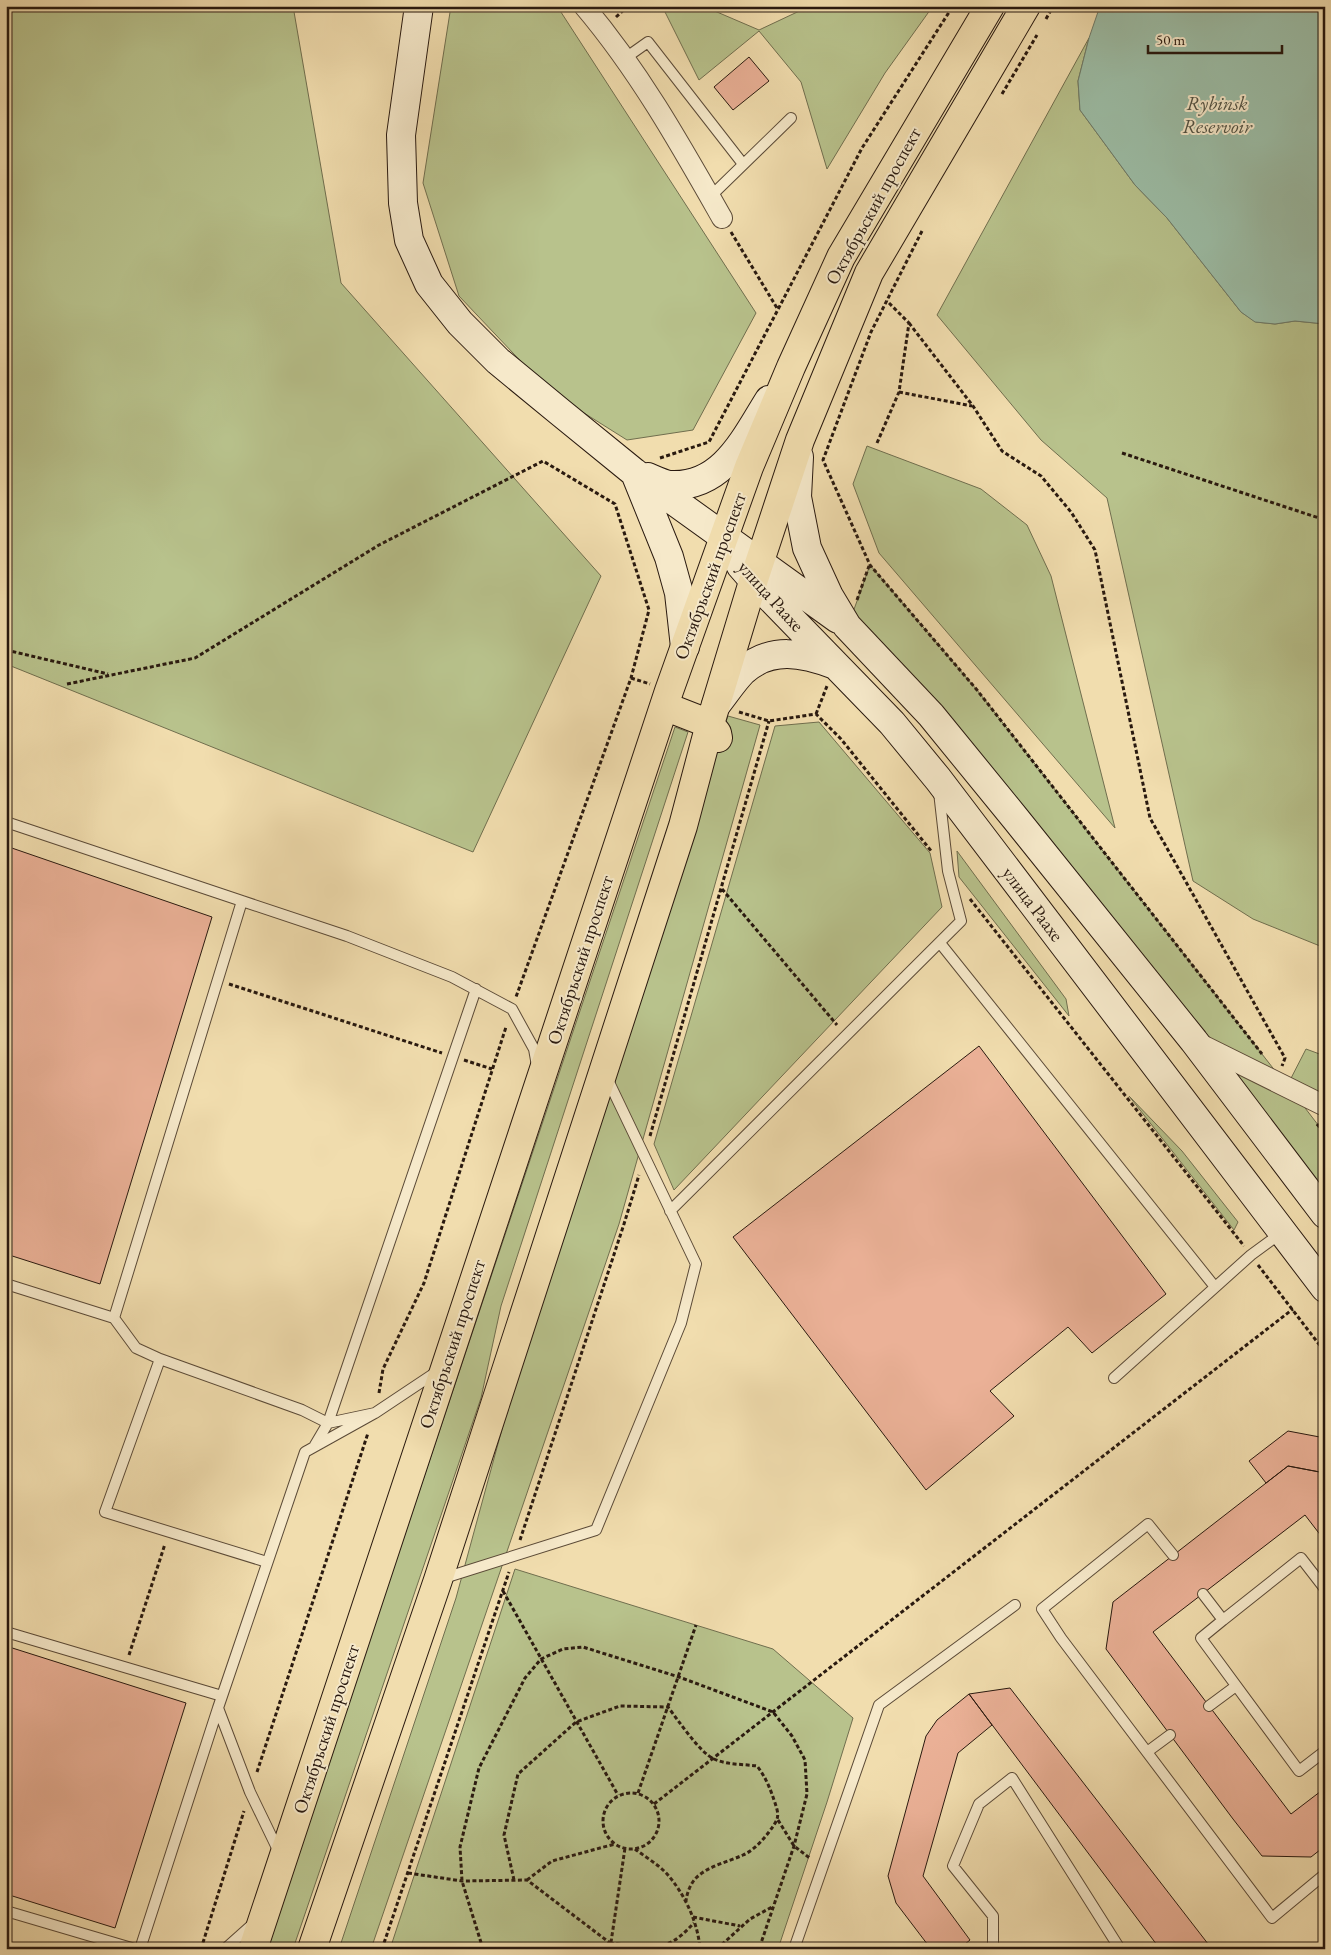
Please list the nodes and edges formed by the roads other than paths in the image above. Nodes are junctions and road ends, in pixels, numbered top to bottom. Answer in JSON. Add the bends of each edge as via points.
{"nodes":[{"id":1,"x":419,"y":6,"type":"edge"},
{"id":2,"x":584,"y":6,"type":"edge"},
{"id":3,"x":990,"y":6,"type":"edge"},
{"id":4,"x":1026,"y":6,"type":"edge"},
{"id":5,"x":624,"y":59,"type":"junction"},
{"id":6,"x":791,"y":118,"type":"dead end"},
{"id":7,"x":743,"y":164,"type":"junction"},
{"id":8,"x":710,"y":197,"type":"junction"},
{"id":9,"x":722,"y":218,"type":"road end"},
{"id":10,"x":791,"y":368,"type":"junction"},
{"id":11,"x":800,"y":440,"type":"junction"},
{"id":12,"x":644,"y":466,"type":"junction"},
{"id":13,"x":724,"y":536,"type":"junction"},
{"id":14,"x":757,"y":572,"type":"junction"},
{"id":15,"x":848,"y":626,"type":"junction"},
{"id":16,"x":685,"y":647,"type":"junction"},
{"id":17,"x":835,"y":665,"type":"junction"},
{"id":18,"x":664,"y":706,"type":"junction"},
{"id":19,"x":713,"y":714,"type":"junction"},
{"id":20,"x":938,"y":778,"type":"junction"},
{"id":21,"x":6,"y":822,"type":"edge"},
{"id":22,"x":242,"y":902,"type":"junction"},
{"id":23,"x":940,"y":943,"type":"junction"},
{"id":24,"x":476,"y":989,"type":"junction"},
{"id":25,"x":1194,"y":1041,"type":"junction"},
{"id":26,"x":603,"y":1070,"type":"junction"},
{"id":27,"x":539,"y":1082,"type":"junction"},
{"id":28,"x":1319,"y":1113,"type":"edge"},
{"id":29,"x":670,"y":1211,"type":"junction"},
{"id":30,"x":1325,"y":1214,"type":"edge"},
{"id":31,"x":1282,"y":1232,"type":"junction"},
{"id":32,"x":6,"y":1284,"type":"edge"},
{"id":33,"x":1215,"y":1287,"type":"junction"},
{"id":34,"x":1325,"y":1288,"type":"edge"},
{"id":35,"x":114,"y":1318,"type":"junction"},
{"id":36,"x":160,"y":1359,"type":"junction"},
{"id":37,"x":444,"y":1366,"type":"junction"},
{"id":38,"x":1114,"y":1378,"type":"dead end"},
{"id":39,"x":375,"y":1413,"type":"junction"},
{"id":40,"x":328,"y":1423,"type":"junction"},
{"id":41,"x":314,"y":1447,"type":"junction"},
{"id":42,"x":1173,"y":1555,"type":"dead end"},
{"id":43,"x":267,"y":1562,"type":"junction"},
{"id":44,"x":438,"y":1580,"type":"junction"},
{"id":45,"x":1325,"y":1589,"type":"edge"},
{"id":46,"x":1203,"y":1594,"type":"dead end"},
{"id":47,"x":1015,"y":1605,"type":"dead end"},
{"id":48,"x":1223,"y":1620,"type":"junction"},
{"id":49,"x":6,"y":1632,"type":"edge"},
{"id":50,"x":1236,"y":1686,"type":"junction"},
{"id":51,"x":222,"y":1696,"type":"junction"},
{"id":52,"x":1209,"y":1706,"type":"dead end"},
{"id":53,"x":218,"y":1708,"type":"junction"},
{"id":54,"x":1170,"y":1735,"type":"dead end"},
{"id":55,"x":1325,"y":1751,"type":"edge"},
{"id":56,"x":1147,"y":1752,"type":"junction"},
{"id":57,"x":283,"y":1860,"type":"junction"},
{"id":58,"x":1325,"y":1874,"type":"edge"},
{"id":59,"x":6,"y":1911,"type":"edge"},
{"id":60,"x":265,"y":1914,"type":"junction"},
{"id":61,"x":135,"y":1949,"type":"edge"},
{"id":62,"x":140,"y":1949,"type":"edge"},
{"id":63,"x":225,"y":1949,"type":"edge"},
{"id":64,"x":253,"y":1949,"type":"edge"},
{"id":65,"x":312,"y":1949,"type":"edge"},
{"id":66,"x":794,"y":1949,"type":"edge"},
{"id":67,"x":993,"y":1949,"type":"edge"},
{"id":68,"x":1120,"y":1949,"type":"edge"}],
"edges":[{"from":1,"to":12,"type":"main road","via":[[401,135],[409,240],[429,284],[460,323],[498,361]]},
{"from":2,"to":5,"type":"street"},
{"from":3,"to":10,"type":"main road","name":"Октябрьский проспект","via":[[841,257]]},
{"from":4,"to":11,"type":"main road","name":"Октябрьский проспект","via":[[869,273]]},
{"from":5,"to":7,"type":"lane","via":[[648,42]]},
{"from":5,"to":8,"type":"street","via":[[667,121]]},
{"from":6,"to":7,"type":"lane"},
{"from":7,"to":8,"type":"lane"},
{"from":8,"to":9,"type":"street"},
{"from":10,"to":12,"type":"main road","via":[[730,460],[712,474],[692,484],[668,485]]},
{"from":10,"to":13,"type":"main road","name":"Октябрьский проспект"},
{"from":11,"to":14,"type":"main road","name":"Октябрьский проспект"},
{"from":11,"to":15,"type":"main road","name":"улица Раахе","via":[[797,497],[807,548],[829,596]]},
{"from":12,"to":13,"type":"main road"},
{"from":12,"to":16,"type":"main road","via":[[679,593]]},
{"from":13,"to":14,"type":"main road","name":"улица Раахе","via":[[741,566]]},
{"from":13,"to":16,"type":"main road","name":"Октябрьский проспект"},
{"from":14,"to":15,"type":"main road"},
{"from":14,"to":17,"type":"main road","name":"улица Раахе"},
{"from":14,"to":19,"type":"main road","name":"Октябрьский проспект"},
{"from":15,"to":25,"type":"main road","name":"улица Раахе","via":[[937,723]]},
{"from":16,"to":18,"type":"main road","name":"Октябрьский проспект"},
{"from":17,"to":19,"type":"main road","via":[[812,656],[788,653],[766,657],[744,671]]},
{"from":17,"to":20,"type":"main road","name":"улица Раахе","via":[[892,723]]},
{"from":18,"to":19,"type":"main road"},
{"from":18,"to":27,"type":"main road","name":"Октябрьский проспект"},
{"from":19,"to":26,"type":"main road","via":[[720,745],[678,890],[656,907]]},
{"from":20,"to":23,"type":"lane","via":[[948,871],[961,921]]},
{"from":20,"to":31,"type":"main road","name":"улица Раахе"},
{"from":21,"to":22,"type":"lane"},
{"from":22,"to":24,"type":"lane","via":[[347,936]]},
{"from":22,"to":35,"type":"lane"},
{"from":23,"to":29,"type":"lane"},
{"from":23,"to":33,"type":"lane"},
{"from":24,"to":27,"type":"lane","via":[[512,1009],[534,1049]]},
{"from":24,"to":40,"type":"lane"},
{"from":25,"to":28,"type":"street","via":[[1288,1086]]},
{"from":25,"to":30,"type":"main road","name":"улица Раахе"},
{"from":26,"to":29,"type":"lane"},
{"from":26,"to":44,"type":"main road"},
{"from":27,"to":37,"type":"main road","name":"Октябрьский проспект"},
{"from":29,"to":44,"type":"lane","via":[[696,1264],[681,1323],[596,1530]]},
{"from":31,"to":33,"type":"lane"},
{"from":31,"to":34,"type":"main road","name":"улица Раахе"},
{"from":32,"to":35,"type":"lane"},
{"from":33,"to":38,"type":"lane"},
{"from":35,"to":36,"type":"lane","via":[[136,1348]]},
{"from":36,"to":40,"type":"lane","via":[[302,1410]]},
{"from":36,"to":43,"type":"lane","via":[[105,1512]]},
{"from":37,"to":39,"type":"lane"},
{"from":37,"to":57,"type":"main road","name":"Октябрьский проспект"},
{"from":39,"to":40,"type":"lane"},
{"from":39,"to":41,"type":"lane"},
{"from":40,"to":41,"type":"lane"},
{"from":41,"to":43,"type":"lane","via":[[305,1452]]},
{"from":42,"to":56,"type":"lane","via":[[1148,1524],[1042,1609]]},
{"from":43,"to":51,"type":"lane"},
{"from":44,"to":65,"type":"main road"},
{"from":45,"to":48,"type":"lane","via":[[1301,1558]]},
{"from":46,"to":48,"type":"lane"},
{"from":47,"to":66,"type":"lane","via":[[879,1706]]},
{"from":48,"to":50,"type":"lane","via":[[1201,1638]]},
{"from":49,"to":51,"type":"lane"},
{"from":50,"to":52,"type":"lane"},
{"from":50,"to":55,"type":"lane","via":[[1298,1772]]},
{"from":51,"to":53,"type":"lane"},
{"from":53,"to":57,"type":"lane","via":[[250,1792]]},
{"from":53,"to":62,"type":"lane"},
{"from":54,"to":56,"type":"lane"},
{"from":56,"to":58,"type":"lane","via":[[1272,1918]]},
{"from":57,"to":60,"type":"main road","name":"Октябрьский проспект"},
{"from":59,"to":61,"type":"lane"},
{"from":60,"to":63,"type":"lane"},
{"from":60,"to":64,"type":"main road","name":"Октябрьский проспект"},
{"from":67,"to":68,"type":"lane","via":[[993,1916],[954,1866],[979,1804],[1012,1778]]}]}
